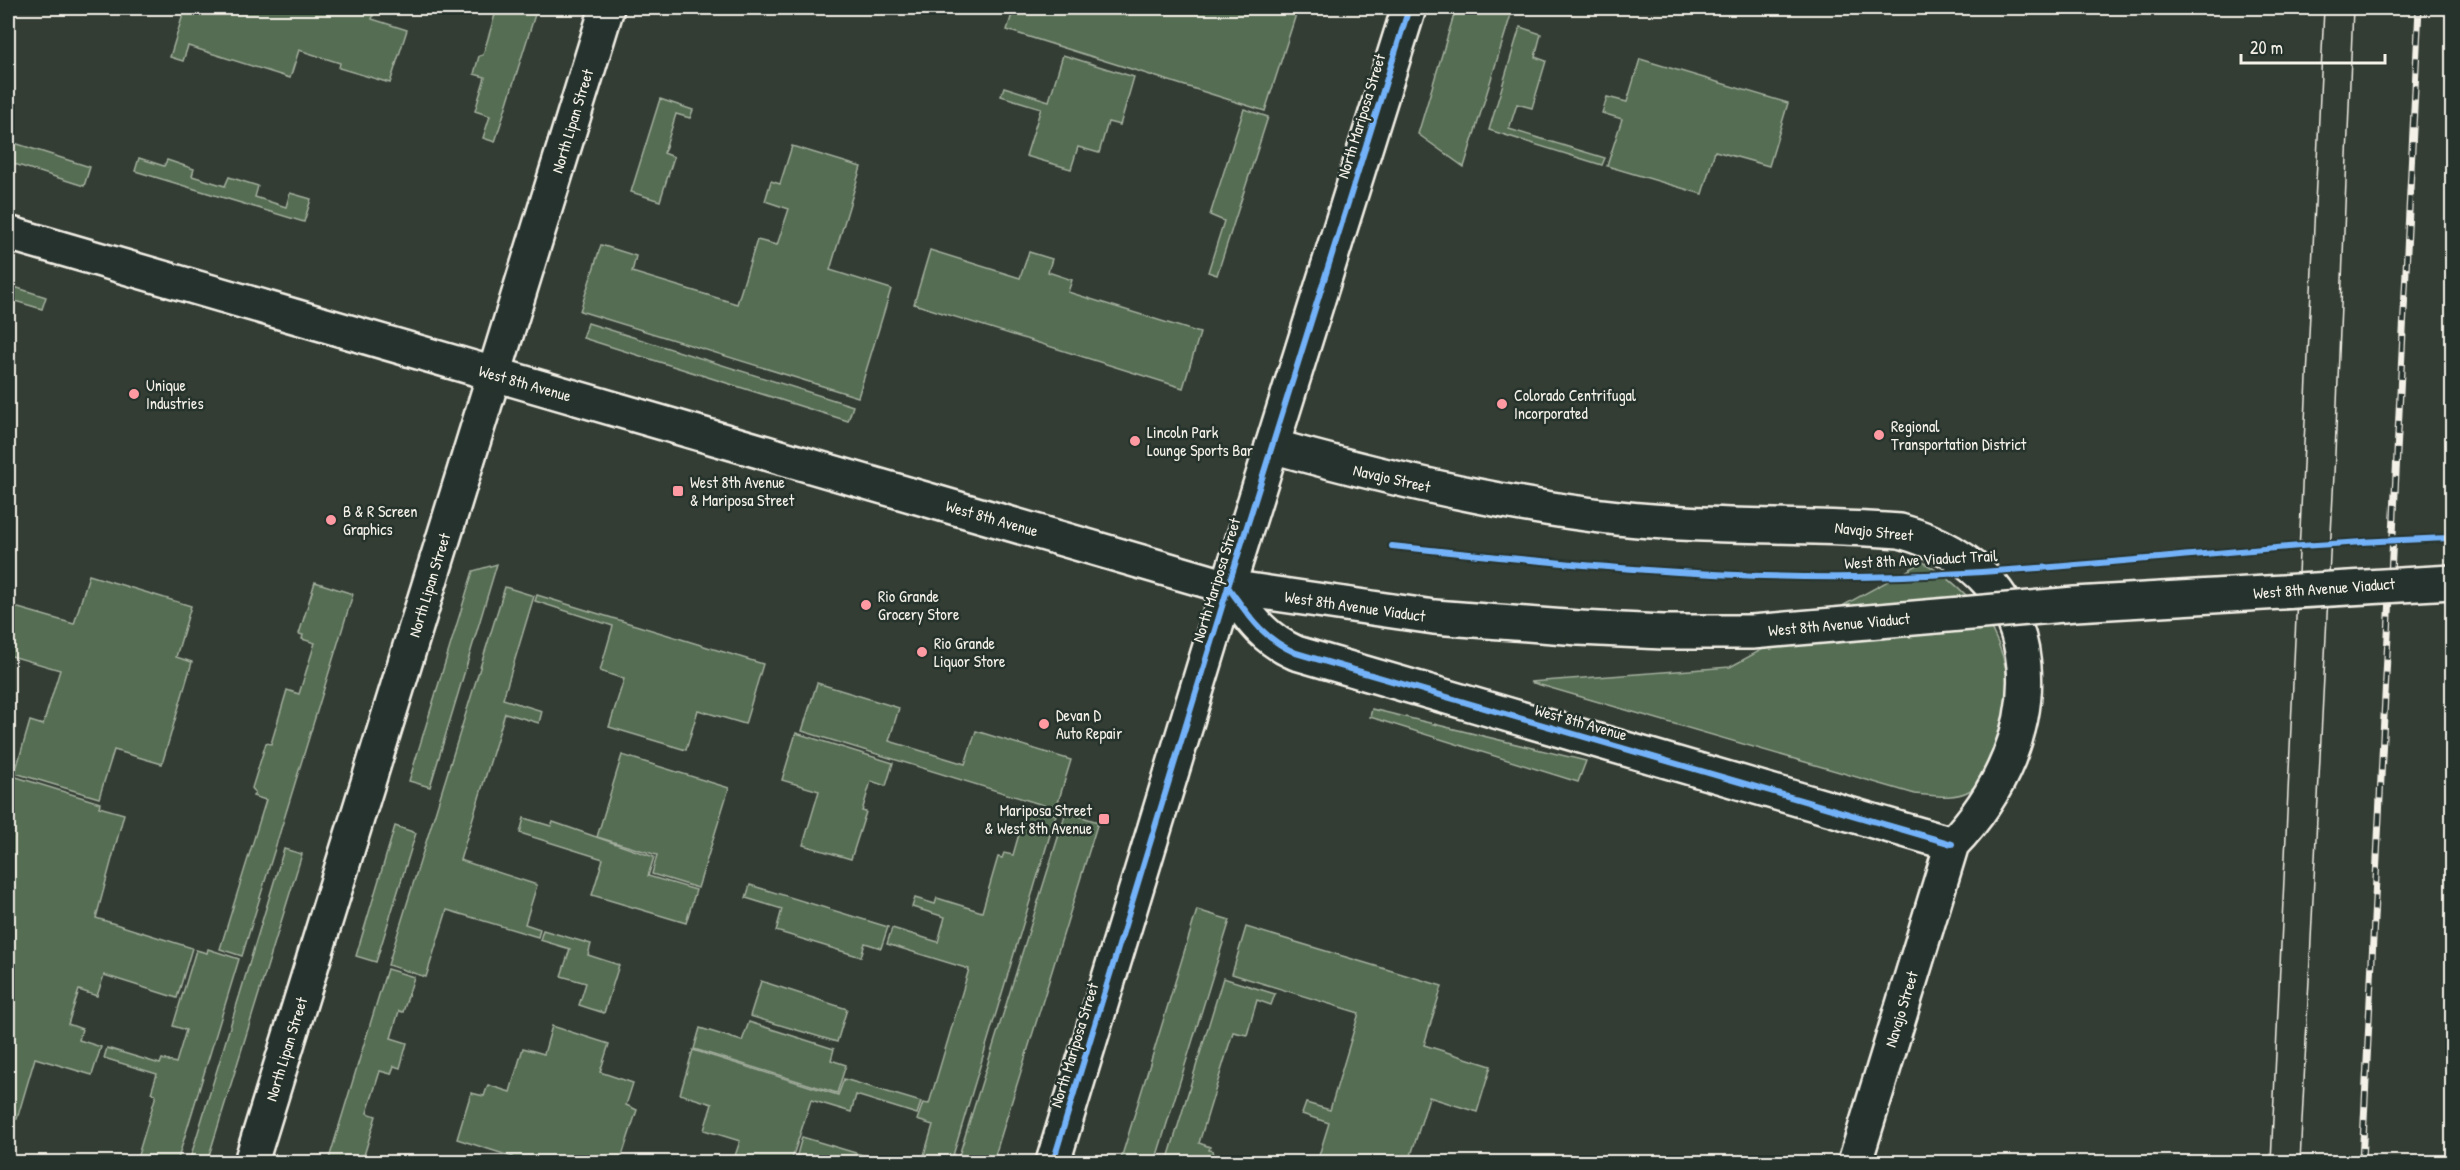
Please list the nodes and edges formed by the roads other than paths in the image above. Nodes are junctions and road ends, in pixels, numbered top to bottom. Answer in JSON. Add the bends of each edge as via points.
{"nodes":[{"id":1,"x":607,"y":8,"type":"edge"},
{"id":2,"x":1409,"y":8,"type":"edge"},
{"id":3,"x":8,"y":232,"type":"edge"},
{"id":4,"x":494,"y":374,"type":"junction"},
{"id":5,"x":1272,"y":446,"type":"junction"},
{"id":6,"x":2452,"y":582,"type":"edge"},
{"id":7,"x":1228,"y":587,"type":"junction"},
{"id":8,"x":1952,"y":844,"type":"junction"},
{"id":9,"x":251,"y":1162,"type":"edge"},
{"id":10,"x":1053,"y":1162,"type":"edge"},
{"id":11,"x":1855,"y":1162,"type":"edge"}],
"edges":[{"from":1,"to":4,"type":"street","name":"North Lipan Street"},
{"from":2,"to":5,"type":"street","name":"North Mariposa Street"},
{"from":3,"to":4,"type":"street","name":"West 8th Avenue"},
{"from":4,"to":7,"type":"street","name":"West 8th Avenue"},
{"from":4,"to":9,"type":"street","name":"North Lipan Street"},
{"from":5,"to":7,"type":"street","name":"North Mariposa Street"},
{"from":5,"to":8,"type":"street","name":"Navajo Street","via":[[1384,477],[1544,507],[1630,519],[1900,531],[1927,538],[1959,555],[1985,576],[2004,601],[2024,655],[2025,678],[2018,729],[2001,776],[1971,825]]},
{"from":6,"to":7,"type":"street","name":"West 8th Avenue Viaduct","bridge":true,"via":[[2075,604],[1752,632],[1664,632],[1434,617]]},
{"from":7,"to":8,"type":"street","name":"West 8th Avenue","via":[[1261,631],[1296,653]]},
{"from":7,"to":10,"type":"street","name":"North Mariposa Street"},
{"from":8,"to":11,"type":"street","name":"Navajo Street"}]}
